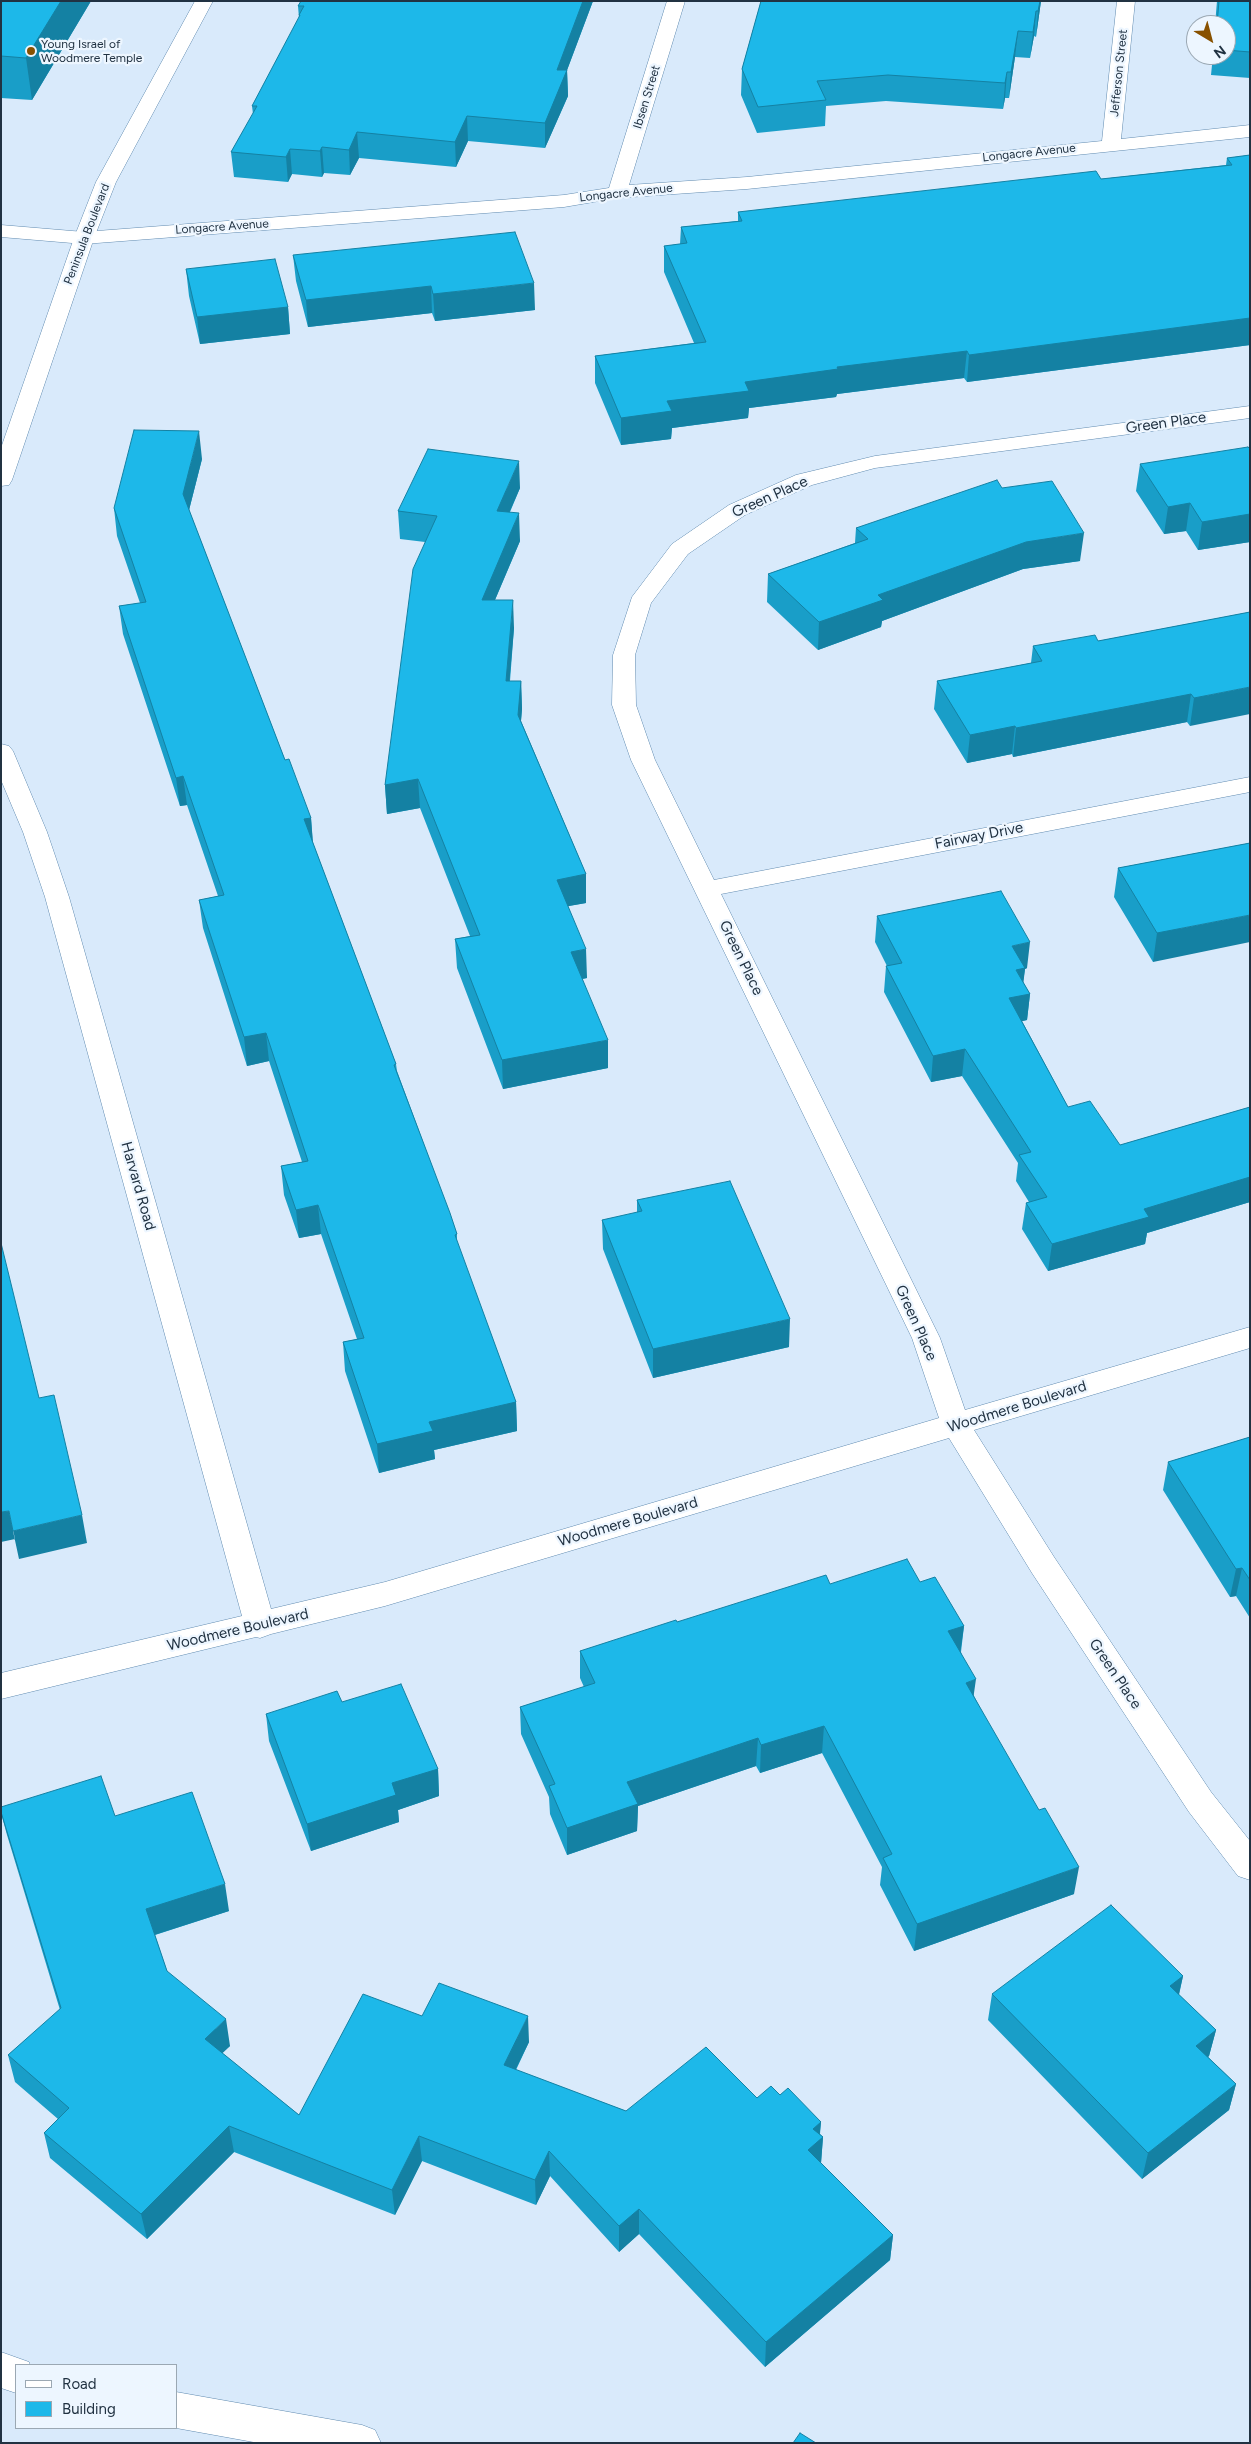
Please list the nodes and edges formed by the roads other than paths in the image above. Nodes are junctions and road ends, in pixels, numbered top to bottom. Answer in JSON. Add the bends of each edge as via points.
{"nodes":[{"id":1,"x":204,"y":1,"type":"edge"},
{"id":2,"x":676,"y":1,"type":"edge"},
{"id":3,"x":1126,"y":1,"type":"edge"},
{"id":4,"x":1250,"y":131,"type":"edge"},
{"id":5,"x":1111,"y":145,"type":"junction"},
{"id":6,"x":617,"y":192,"type":"junction"},
{"id":7,"x":1,"y":231,"type":"edge"},
{"id":8,"x":84,"y":238,"type":"junction"},
{"id":9,"x":1250,"y":412,"type":"edge"},
{"id":10,"x":1,"y":480,"type":"edge"},
{"id":11,"x":1,"y":751,"type":"edge"},
{"id":12,"x":1250,"y":784,"type":"edge"},
{"id":13,"x":707,"y":889,"type":"junction"},
{"id":14,"x":1250,"y":1337,"type":"edge"},
{"id":15,"x":956,"y":1425,"type":"junction"},
{"id":16,"x":260,"y":1626,"type":"junction"},
{"id":17,"x":1,"y":1686,"type":"edge"},
{"id":18,"x":1250,"y":1866,"type":"edge"},
{"id":19,"x":1,"y":2370,"type":"edge"},
{"id":20,"x":15,"y":2375,"type":"edge"},
{"id":21,"x":178,"y":2410,"type":"edge"},
{"id":22,"x":362,"y":2443,"type":"edge"}],
"edges":[{"from":1,"to":8,"type":"street","name":"Peninsula Boulevard","via":[[106,182]]},
{"from":2,"to":6,"type":"street","name":"Ibsen Street"},
{"from":3,"to":5,"type":"street","name":"Jefferson Street"},
{"from":4,"to":5,"type":"street","name":"Longacre Avenue"},
{"from":5,"to":6,"type":"street","name":"Longacre Avenue"},
{"from":6,"to":8,"type":"street","name":"Longacre Avenue","via":[[564,201]]},
{"from":7,"to":8,"type":"street","name":"Longacre Avenue"},
{"from":8,"to":10,"type":"street","name":"Peninsula Boulevard"},
{"from":9,"to":13,"type":"street","name":"Green Place","via":[[875,462],[804,480],[737,510],[680,549],[640,602],[624,655],[624,706],[643,760]]},
{"from":11,"to":16,"type":"street","name":"Harvard Road","via":[[35,832],[57,896]]},
{"from":12,"to":13,"type":"street","name":"Fairway Drive"},
{"from":13,"to":15,"type":"street","name":"Green Place","via":[[926,1338]]},
{"from":14,"to":15,"type":"street","name":"Woodmere Boulevard"},
{"from":15,"to":16,"type":"street","name":"Woodmere Boulevard","via":[[386,1594]]},
{"from":15,"to":18,"type":"street","name":"Green Place","via":[[1043,1565],[1200,1802]]},
{"from":16,"to":17,"type":"street","name":"Woodmere Boulevard"},
{"from":19,"to":20,"type":"street"},
{"from":21,"to":22,"type":"street"}]}
